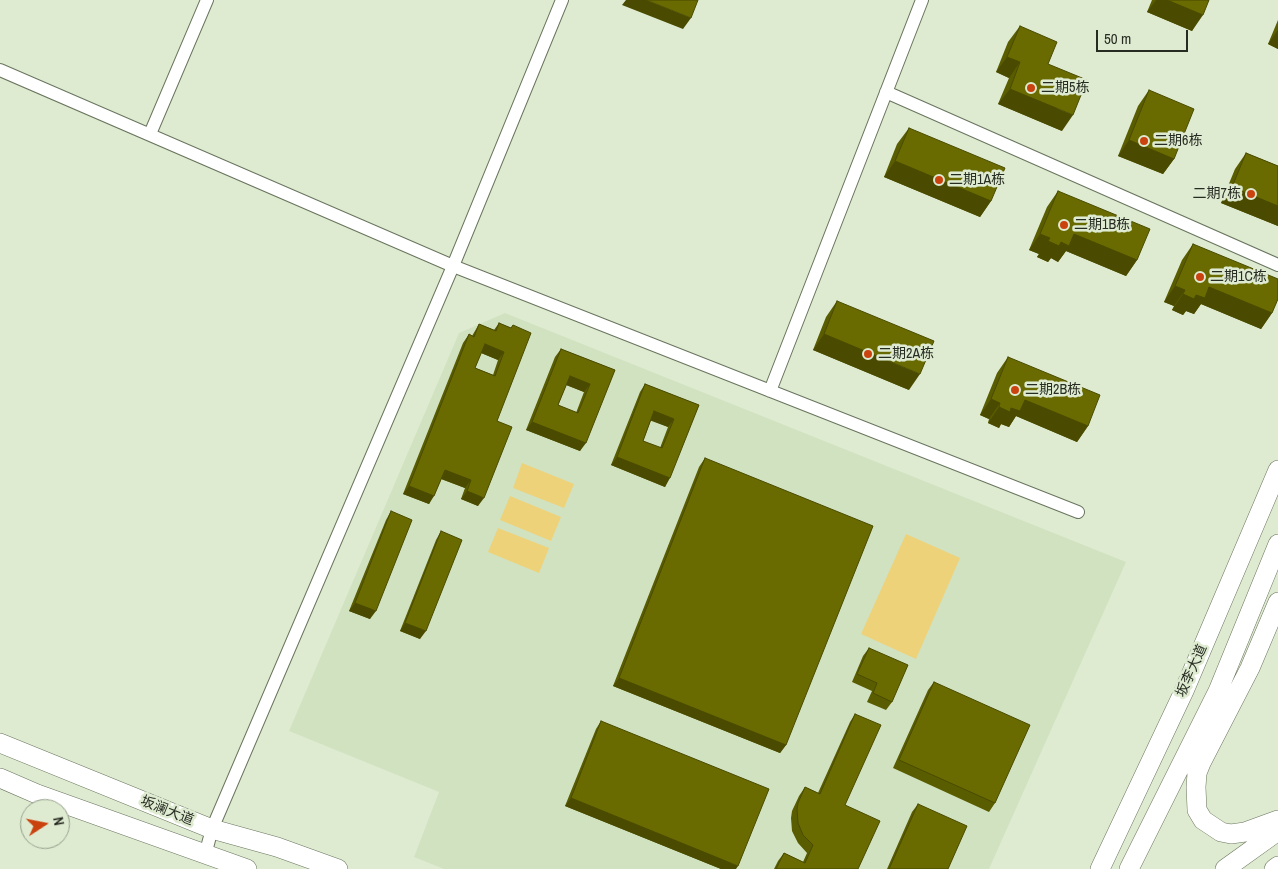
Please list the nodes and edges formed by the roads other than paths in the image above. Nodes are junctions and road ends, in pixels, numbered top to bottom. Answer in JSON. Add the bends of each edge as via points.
{"nodes":[{"id":1,"x":207,"y":0,"type":"edge"},
{"id":2,"x":562,"y":0,"type":"edge"},
{"id":3,"x":922,"y":0,"type":"edge"},
{"id":4,"x":0,"y":70,"type":"edge"},
{"id":5,"x":886,"y":92,"type":"junction"},
{"id":6,"x":150,"y":134,"type":"junction"},
{"id":7,"x":1278,"y":265,"type":"edge"},
{"id":8,"x":453,"y":266,"type":"junction"},
{"id":9,"x":770,"y":391,"type":"junction"},
{"id":10,"x":1278,"y":470,"type":"edge"},
{"id":11,"x":1078,"y":512,"type":"dead end"},
{"id":12,"x":1278,"y":544,"type":"edge"},
{"id":13,"x":1278,"y":602,"type":"edge"},
{"id":14,"x":0,"y":743,"type":"edge"},
{"id":15,"x":0,"y":778,"type":"edge"},
{"id":16,"x":1278,"y":820,"type":"edge"},
{"id":17,"x":212,"y":829,"type":"junction"},
{"id":18,"x":1278,"y":831,"type":"edge"},
{"id":19,"x":1108,"y":852,"type":"junction"},
{"id":20,"x":205,"y":855,"type":"junction"},
{"id":21,"x":1278,"y":866,"type":"edge"},
{"id":22,"x":247,"y":869,"type":"edge"},
{"id":23,"x":338,"y":869,"type":"edge"},
{"id":24,"x":1095,"y":869,"type":"edge"},
{"id":25,"x":1100,"y":869,"type":"edge"},
{"id":26,"x":1129,"y":869,"type":"edge"},
{"id":27,"x":1225,"y":869,"type":"edge"},
{"id":28,"x":1274,"y":869,"type":"edge"}],
"edges":[{"from":1,"to":6,"type":"street"},
{"from":2,"to":8,"type":"street"},
{"from":3,"to":5,"type":"street"},
{"from":4,"to":6,"type":"street"},
{"from":5,"to":7,"type":"street"},
{"from":5,"to":9,"type":"street"},
{"from":6,"to":8,"type":"street"},
{"from":8,"to":9,"type":"street"},
{"from":8,"to":17,"type":"street"},
{"from":9,"to":11,"type":"street"},
{"from":10,"to":19,"type":"main road","name":"坂李大道","via":[[1184,691]]},
{"from":12,"to":26,"type":"main road","via":[[1218,691]]},
{"from":13,"to":16,"type":"main road","via":[[1250,668],[1201,763],[1196,787],[1197,810],[1203,820],[1221,832],[1246,832]]},
{"from":14,"to":17,"type":"main road","name":"坂澜大道"},
{"from":15,"to":20,"type":"main road","name":"坂澜大道"},
{"from":17,"to":20,"type":"street"},
{"from":17,"to":23,"type":"main road","name":"坂澜大道","via":[[277,847]]},
{"from":18,"to":27,"type":"main road"},
{"from":19,"to":24,"type":"main road"},
{"from":19,"to":25,"type":"main road","name":"坂李大道"},
{"from":20,"to":22,"type":"main road","name":"坂澜大道"},
{"from":21,"to":28,"type":"main road"}]}
